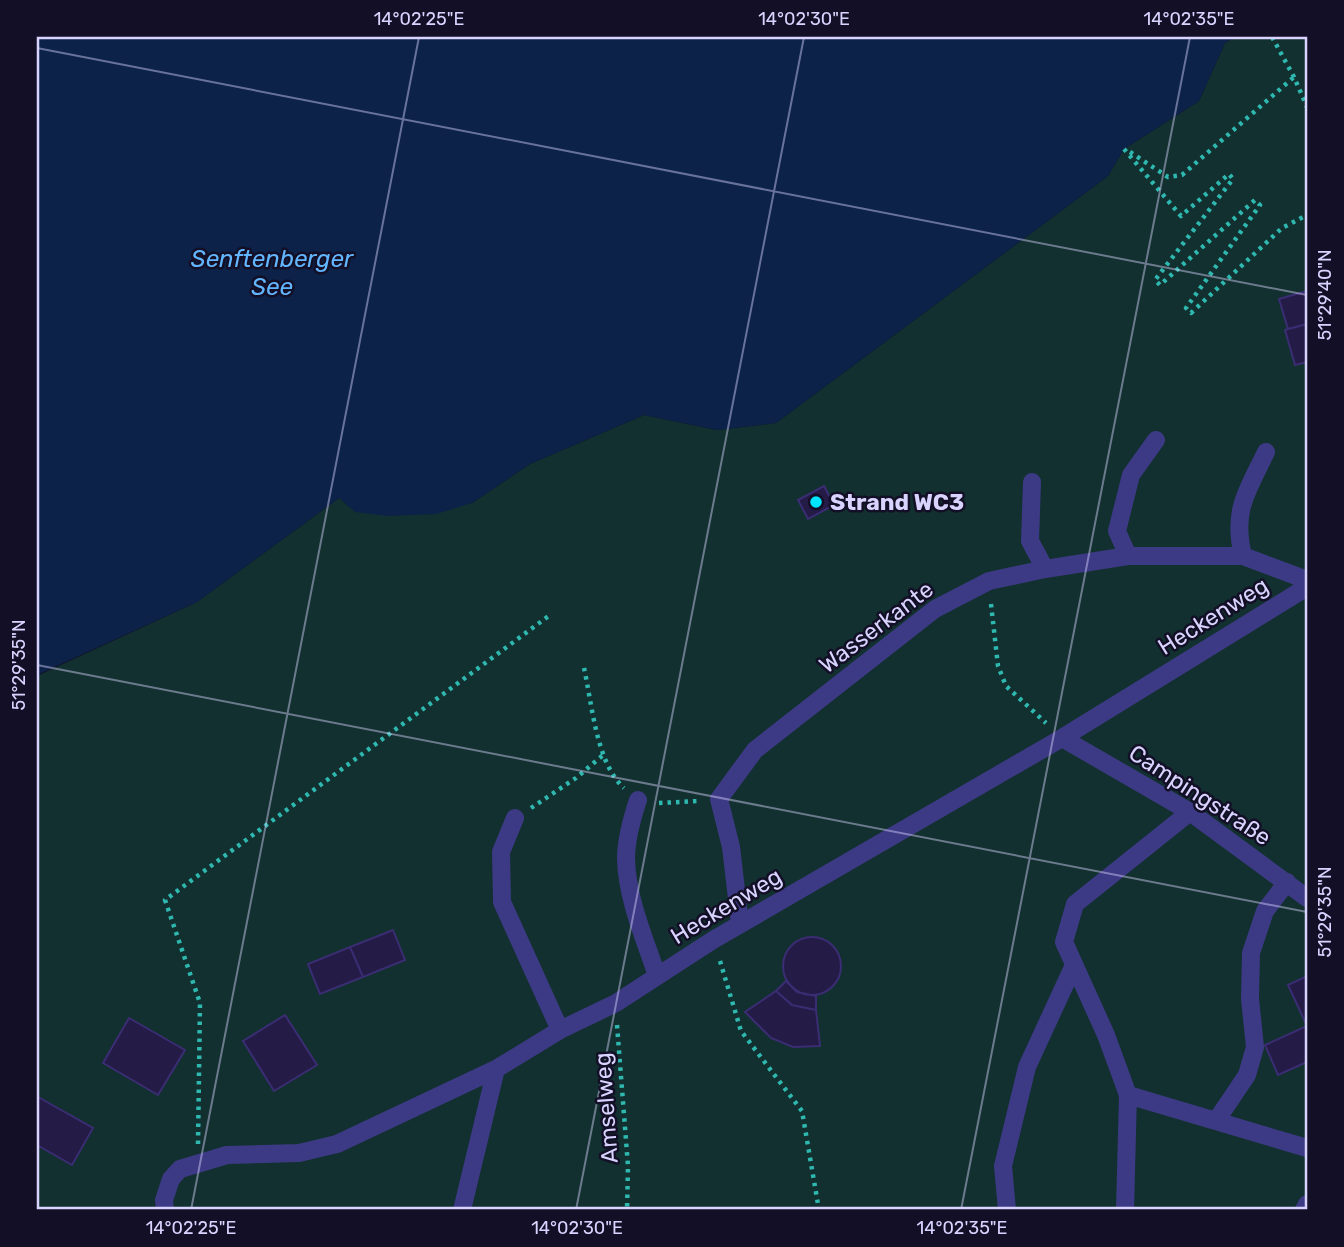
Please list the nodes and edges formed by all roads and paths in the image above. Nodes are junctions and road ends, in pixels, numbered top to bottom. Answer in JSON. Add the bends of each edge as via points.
{"nodes":[{"id":1,"x":1272,"y":37,"type":"edge"},
{"id":2,"x":1294,"y":77,"type":"junction"},
{"id":3,"x":1307,"y":107,"type":"edge"},
{"id":4,"x":1307,"y":215,"type":"edge"},
{"id":5,"x":1156,"y":440,"type":"dead end"},
{"id":6,"x":1266,"y":452,"type":"dead end"},
{"id":7,"x":1032,"y":482,"type":"dead end"},
{"id":8,"x":1128,"y":556,"type":"junction"},
{"id":9,"x":1243,"y":556,"type":"junction"},
{"id":10,"x":1045,"y":569,"type":"junction"},
{"id":11,"x":1307,"y":580,"type":"edge"},
{"id":12,"x":989,"y":581,"type":"junction"},
{"id":13,"x":1307,"y":587,"type":"edge"},
{"id":14,"x":550,"y":615,"type":"dead end"},
{"id":15,"x":584,"y":668,"type":"dead end"},
{"id":16,"x":1062,"y":738,"type":"junction"},
{"id":17,"x":638,"y":800,"type":"dead end"},
{"id":18,"x":1190,"y":812,"type":"junction"},
{"id":19,"x":515,"y":818,"type":"joint"},
{"id":20,"x":1287,"y":882,"type":"junction"},
{"id":21,"x":1307,"y":898,"type":"edge"},
{"id":22,"x":740,"y":924,"type":"junction"},
{"id":23,"x":713,"y":940,"type":"junction"},
{"id":24,"x":1074,"y":965,"type":"junction"},
{"id":25,"x":657,"y":976,"type":"junction"},
{"id":26,"x":616,"y":1003,"type":"junction"},
{"id":27,"x":560,"y":1030,"type":"junction"},
{"id":28,"x":496,"y":1069,"type":"junction"},
{"id":29,"x":1128,"y":1095,"type":"junction"},
{"id":30,"x":1216,"y":1121,"type":"junction"},
{"id":31,"x":1307,"y":1149,"type":"edge"},
{"id":32,"x":198,"y":1162,"type":"junction"},
{"id":33,"x":1307,"y":1204,"type":"edge"},
{"id":34,"x":37,"y":1209,"type":"edge"},
{"id":35,"x":45,"y":1210,"type":"edge"},
{"id":36,"x":165,"y":1210,"type":"edge"},
{"id":37,"x":462,"y":1210,"type":"edge"},
{"id":38,"x":627,"y":1210,"type":"edge"},
{"id":39,"x":820,"y":1210,"type":"edge"},
{"id":40,"x":1007,"y":1210,"type":"edge"},
{"id":41,"x":1125,"y":1210,"type":"edge"},
{"id":42,"x":1304,"y":1210,"type":"edge"}],
"edges":[{"from":1,"to":2,"type":"path"},
{"from":2,"to":3,"type":"path"},
{"from":2,"to":4,"type":"path","via":[[1182,175],[1168,177],[1124,149],[1181,216],[1229,174],[1233,179],[1155,280],[1160,285],[1255,200],[1260,205],[1186,308],[1191,313],[1282,228]]},
{"from":5,"to":8,"type":"street","via":[[1131,475],[1117,531]]},
{"from":6,"to":9,"type":"street","via":[[1241,504]]},
{"from":7,"to":10,"type":"street","via":[[1030,541]]},
{"from":8,"to":9,"type":"street","name":"Wasserkante"},
{"from":8,"to":10,"type":"street","name":"Wasserkante"},
{"from":9,"to":11,"type":"street","name":"Wasserkante"},
{"from":10,"to":12,"type":"street","name":"Wasserkante"},
{"from":12,"to":16,"type":"path","via":[[998,666],[1006,686]]},
{"from":12,"to":22,"type":"street","name":"Wasserkante","via":[[935,609],[747,760],[719,799],[731,847]]},
{"from":13,"to":16,"type":"street","name":"Heckenweg"},
{"from":14,"to":32,"type":"path","via":[[165,900],[200,1003]]},
{"from":15,"to":19,"type":"path","via":[[603,755]]},
{"from":16,"to":18,"type":"street","name":"Campingstraße"},
{"from":16,"to":22,"type":"street","name":"Heckenweg"},
{"from":17,"to":25,"type":"street","via":[[626,859],[635,909]]},
{"from":18,"to":20,"type":"street","name":"Campingstraße"},
{"from":18,"to":24,"type":"street","via":[[1075,904],[1064,942]]},
{"from":19,"to":27,"type":"street","via":[[501,852],[502,902]]},
{"from":20,"to":21,"type":"street","name":"Campingstraße"},
{"from":20,"to":30,"type":"street","via":[[1265,911],[1251,953],[1255,1046],[1247,1075]]},
{"from":22,"to":23,"type":"street","name":"Heckenweg"},
{"from":23,"to":25,"type":"street","name":"Heckenweg"},
{"from":23,"to":39,"type":"path","via":[[741,1031],[802,1111]]},
{"from":24,"to":29,"type":"street"},
{"from":24,"to":40,"type":"street","via":[[1027,1067],[1003,1166]]},
{"from":25,"to":26,"type":"street","name":"Heckenweg"},
{"from":26,"to":27,"type":"street","name":"Heckenweg"},
{"from":26,"to":38,"type":"path","name":"Amselweg"},
{"from":27,"to":28,"type":"street","name":"Heckenweg"},
{"from":28,"to":32,"type":"street","name":"Heckenweg","via":[[337,1144],[299,1153],[227,1155]]},
{"from":28,"to":37,"type":"street"},
{"from":29,"to":30,"type":"street"},
{"from":29,"to":41,"type":"street"},
{"from":30,"to":31,"type":"street"},
{"from":32,"to":36,"type":"street","name":"Heckenweg","via":[[180,1169],[171,1179]]},
{"from":33,"to":42,"type":"street"},
{"from":34,"to":35,"type":"path"}]}
